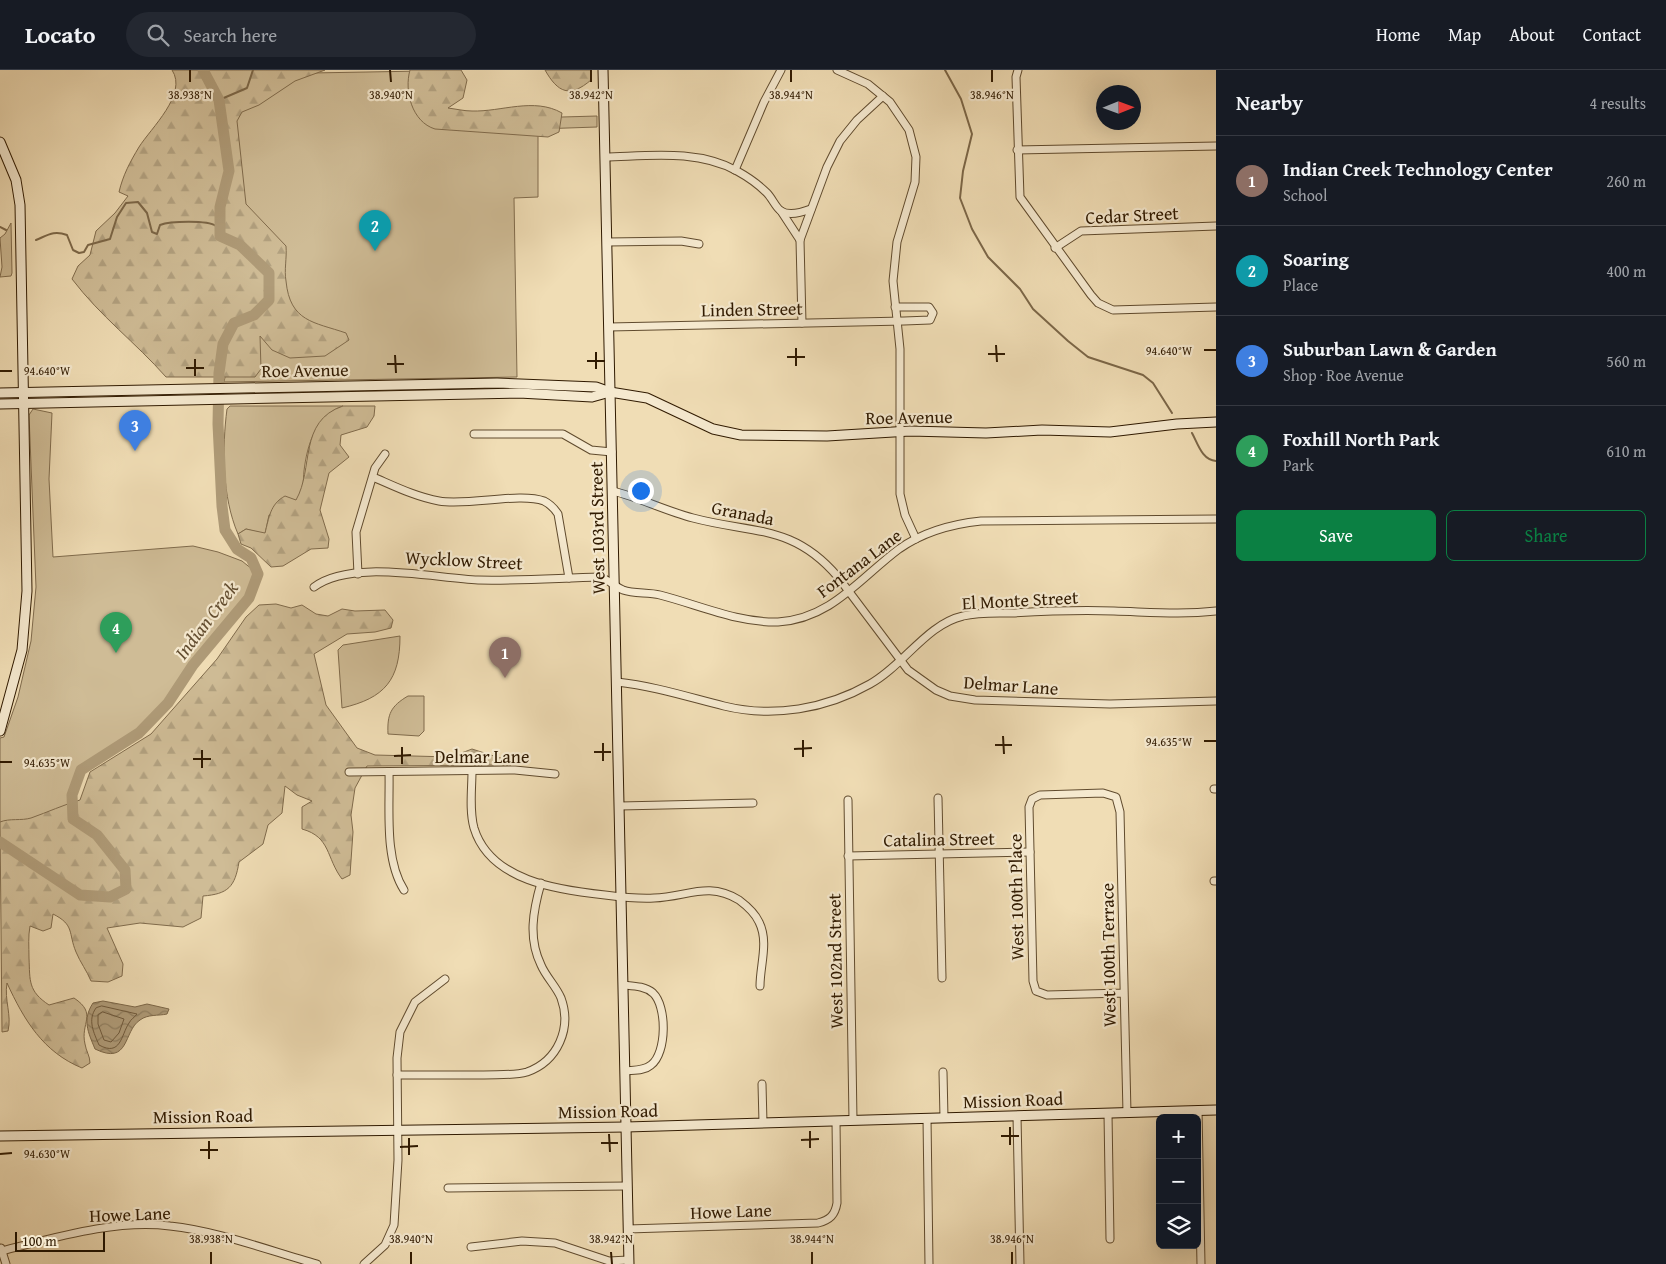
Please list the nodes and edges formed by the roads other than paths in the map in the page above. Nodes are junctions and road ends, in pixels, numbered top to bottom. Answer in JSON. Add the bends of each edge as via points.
{"nodes":[{"id":1,"x":603,"y":70,"type":"edge"},
{"id":2,"x":781,"y":70,"type":"edge"},
{"id":3,"x":837,"y":70,"type":"edge"},
{"id":4,"x":1018,"y":70,"type":"edge"},
{"id":5,"x":883,"y":96,"type":"junction"},
{"id":6,"x":0,"y":142,"type":"edge"},
{"id":7,"x":1216,"y":146,"type":"edge"},
{"id":8,"x":1017,"y":150,"type":"junction"},
{"id":9,"x":605,"y":157,"type":"junction"},
{"id":10,"x":735,"y":170,"type":"junction"},
{"id":11,"x":811,"y":210,"type":"junction"},
{"id":12,"x":781,"y":211,"type":"junction"},
{"id":13,"x":1216,"y":226,"type":"edge"},
{"id":14,"x":800,"y":240,"type":"junction"},
{"id":15,"x":608,"y":242,"type":"junction"},
{"id":16,"x":699,"y":244,"type":"dead end"},
{"id":17,"x":1055,"y":248,"type":"junction"},
{"id":18,"x":895,"y":307,"type":"junction"},
{"id":19,"x":1216,"y":307,"type":"edge"},
{"id":20,"x":896,"y":321,"type":"junction"},
{"id":21,"x":802,"y":323,"type":"junction"},
{"id":22,"x":609,"y":327,"type":"junction"},
{"id":23,"x":373,"y":386,"type":"junction"},
{"id":24,"x":610,"y":392,"type":"junction"},
{"id":25,"x":0,"y":393,"type":"edge"},
{"id":26,"x":24,"y":393,"type":"junction"},
{"id":27,"x":370,"y":396,"type":"junction"},
{"id":28,"x":24,"y":403,"type":"junction"},
{"id":29,"x":0,"y":404,"type":"edge"},
{"id":30,"x":1216,"y":422,"type":"edge"},
{"id":31,"x":901,"y":432,"type":"junction"},
{"id":32,"x":474,"y":434,"type":"dead end"},
{"id":33,"x":612,"y":452,"type":"junction"},
{"id":34,"x":385,"y":454,"type":"dead end"},
{"id":35,"x":373,"y":477,"type":"junction"},
{"id":36,"x":613,"y":491,"type":"junction"},
{"id":37,"x":1216,"y":519,"type":"edge"},
{"id":38,"x":916,"y":539,"type":"junction"},
{"id":39,"x":358,"y":574,"type":"junction"},
{"id":40,"x":569,"y":578,"type":"junction"},
{"id":41,"x":615,"y":584,"type":"junction"},
{"id":42,"x":314,"y":587,"type":"dead end"},
{"id":43,"x":849,"y":593,"type":"junction"},
{"id":44,"x":1216,"y":611,"type":"edge"},
{"id":45,"x":901,"y":662,"type":"junction"},
{"id":46,"x":617,"y":682,"type":"junction"},
{"id":47,"x":1216,"y":701,"type":"edge"},
{"id":48,"x":0,"y":731,"type":"edge"},
{"id":49,"x":472,"y":771,"type":"junction"},
{"id":50,"x":349,"y":772,"type":"dead end"},
{"id":51,"x":389,"y":772,"type":"junction"},
{"id":52,"x":556,"y":774,"type":"dead end"},
{"id":53,"x":1116,"y":797,"type":"joint"},
{"id":54,"x":938,"y":798,"type":"dead end"},
{"id":55,"x":848,"y":800,"type":"dead end"},
{"id":56,"x":753,"y":803,"type":"dead end"},
{"id":57,"x":620,"y":806,"type":"junction"},
{"id":58,"x":1030,"y":852,"type":"junction"},
{"id":59,"x":939,"y":854,"type":"junction"},
{"id":60,"x":848,"y":856,"type":"junction"},
{"id":61,"x":540,"y":883,"type":"junction"},
{"id":62,"x":404,"y":890,"type":"dead end"},
{"id":63,"x":621,"y":896,"type":"junction"},
{"id":64,"x":942,"y":978,"type":"dead end"},
{"id":65,"x":445,"y":979,"type":"dead end"},
{"id":66,"x":623,"y":985,"type":"junction"},
{"id":67,"x":760,"y":986,"type":"dead end"},
{"id":68,"x":1124,"y":993,"type":"junction"},
{"id":69,"x":625,"y":1071,"type":"junction"},
{"id":70,"x":943,"y":1072,"type":"dead end"},
{"id":71,"x":397,"y":1076,"type":"junction"},
{"id":72,"x":762,"y":1084,"type":"dead end"},
{"id":73,"x":1198,"y":1110,"type":"junction"},
{"id":74,"x":1216,"y":1110,"type":"edge"},
{"id":75,"x":1127,"y":1113,"type":"junction"},
{"id":76,"x":1108,"y":1114,"type":"junction"},
{"id":77,"x":1017,"y":1116,"type":"junction"},
{"id":78,"x":927,"y":1118,"type":"junction"},
{"id":79,"x":944,"y":1118,"type":"junction"},
{"id":80,"x":853,"y":1120,"type":"junction"},
{"id":81,"x":836,"y":1121,"type":"junction"},
{"id":82,"x":763,"y":1123,"type":"junction"},
{"id":83,"x":626,"y":1127,"type":"junction"},
{"id":84,"x":398,"y":1130,"type":"junction"},
{"id":85,"x":0,"y":1136,"type":"edge"},
{"id":86,"x":627,"y":1186,"type":"junction"},
{"id":87,"x":448,"y":1188,"type":"dead end"},
{"id":88,"x":628,"y":1229,"type":"junction"},
{"id":89,"x":1110,"y":1239,"type":"dead end"},
{"id":90,"x":471,"y":1247,"type":"dead end"},
{"id":91,"x":1,"y":1248,"type":"edge"},
{"id":92,"x":628,"y":1262,"type":"edge"},
{"id":93,"x":6,"y":1264,"type":"edge"},
{"id":94,"x":317,"y":1264,"type":"edge"},
{"id":95,"x":364,"y":1264,"type":"edge"},
{"id":96,"x":929,"y":1264,"type":"edge"},
{"id":97,"x":1020,"y":1264,"type":"edge"},
{"id":98,"x":1201,"y":1264,"type":"edge"}],
"edges":[{"from":1,"to":9,"type":"main road","name":"West 103rd Street"},
{"from":2,"to":10,"type":"street"},
{"from":3,"to":5,"type":"street","via":[[868,84]]},
{"from":4,"to":8,"type":"street"},
{"from":5,"to":11,"type":"street","via":[[840,141]]},
{"from":5,"to":18,"type":"street","via":[[906,124],[916,157],[915,182],[894,261]]},
{"from":6,"to":26,"type":"main road","via":[[16,180],[20,205]]},
{"from":7,"to":8,"type":"street"},
{"from":8,"to":17,"type":"street","via":[[1020,197]]},
{"from":9,"to":10,"type":"street","via":[[685,156],[702,158]]},
{"from":9,"to":15,"type":"main road","name":"West 103rd Street"},
{"from":10,"to":12,"type":"street","via":[[757,184]]},
{"from":11,"to":12,"type":"street","via":[[790,214]]},
{"from":11,"to":14,"type":"street"},
{"from":12,"to":14,"type":"street"},
{"from":13,"to":17,"type":"street","name":"Cedar Street","via":[[1081,231]]},
{"from":14,"to":21,"type":"street"},
{"from":15,"to":16,"type":"street","via":[[681,241]]},
{"from":15,"to":22,"type":"main road","name":"West 103rd Street"},
{"from":17,"to":19,"type":"street","via":[[1096,302],[1113,310]]},
{"from":18,"to":20,"type":"street"},
{"from":18,"to":20,"type":"street","name":"Linden Street","via":[[929,307],[933,313],[930,320]]},
{"from":20,"to":21,"type":"street","name":"Linden Street"},
{"from":20,"to":31,"type":"street","via":[[900,349]]},
{"from":21,"to":22,"type":"street","name":"Linden Street"},
{"from":22,"to":24,"type":"main road","name":"West 103rd Street"},
{"from":23,"to":24,"type":"main road","name":"Roe Avenue","via":[[512,383],[596,387]]},
{"from":23,"to":26,"type":"main road","name":"Roe Avenue"},
{"from":23,"to":27,"type":"main road"},
{"from":24,"to":27,"type":"main road","name":"Roe Avenue","via":[[592,396],[519,393]]},
{"from":24,"to":31,"type":"main road","name":"Roe Avenue","via":[[648,398],[725,433],[803,436]]},
{"from":24,"to":33,"type":"main road","name":"West 103rd Street"},
{"from":25,"to":26,"type":"main road","name":"Roe Avenue"},
{"from":26,"to":28,"type":"main road"},
{"from":27,"to":28,"type":"main road","name":"Roe Avenue"},
{"from":28,"to":29,"type":"main road","name":"Roe Avenue"},
{"from":28,"to":48,"type":"main road","via":[[26,619],[18,667]]},
{"from":30,"to":31,"type":"main road","name":"Roe Avenue","via":[[1110,432]]},
{"from":31,"to":38,"type":"street","via":[[900,494]]},
{"from":32,"to":33,"type":"street","via":[[563,434],[591,450]]},
{"from":33,"to":36,"type":"main road","name":"West 103rd Street"},
{"from":34,"to":35,"type":"street"},
{"from":35,"to":39,"type":"street","via":[[356,532]]},
{"from":35,"to":40,"type":"street","via":[[438,501],[467,503],[530,499],[544,502],[558,514]]},
{"from":36,"to":41,"type":"main road","name":"West 103rd Street"},
{"from":36,"to":43,"type":"street","name":"Granada","via":[[642,498],[691,518],[766,531],[791,539],[827,565]]},
{"from":37,"to":38,"type":"street","name":"Fontana Lane","via":[[981,521],[947,527]]},
{"from":38,"to":43,"type":"street","name":"Fontana Lane","via":[[900,548]]},
{"from":39,"to":40,"type":"street","name":"Wycklow Street","via":[[393,571],[479,580]]},
{"from":39,"to":42,"type":"street","name":"Wycklow Street","via":[[330,578]]},
{"from":40,"to":41,"type":"street","name":"Wycklow Street","via":[[600,577]]},
{"from":41,"to":43,"type":"street","name":"Fontana Lane","via":[[621,589],[658,595],[763,622],[812,615]]},
{"from":41,"to":46,"type":"main road","name":"West 103rd Street"},
{"from":43,"to":45,"type":"street","name":"Delmar Lane"},
{"from":44,"to":45,"type":"street","name":"El Monte Street","via":[[1177,614],[1070,611],[964,616],[937,627]]},
{"from":45,"to":46,"type":"street","name":"El Monte Street","via":[[870,684],[837,700],[786,711],[745,710],[659,688]]},
{"from":45,"to":47,"type":"street","name":"Delmar Lane","via":[[922,682],[963,699],[1110,704]]},
{"from":46,"to":57,"type":"main road","name":"West 103rd Street"},
{"from":49,"to":51,"type":"street","name":"Delmar Lane"},
{"from":49,"to":52,"type":"street","name":"Delmar Lane","via":[[515,770]]},
{"from":49,"to":61,"type":"street","via":[[474,827],[483,846],[500,864]]},
{"from":50,"to":51,"type":"street","name":"Delmar Lane"},
{"from":51,"to":62,"type":"street","via":[[394,873]]},
{"from":53,"to":58,"type":"street","name":"West 100th Place","via":[[1103,793],[1040,795],[1032,799],[1029,807]]},
{"from":53,"to":68,"type":"street","name":"West 100th Terrace","via":[[1120,812]]},
{"from":54,"to":59,"type":"street"},
{"from":55,"to":60,"type":"street","name":"West 102nd Street"},
{"from":56,"to":57,"type":"street"},
{"from":57,"to":63,"type":"main road","name":"West 103rd Street"},
{"from":58,"to":59,"type":"street","name":"Catalina Street"},
{"from":58,"to":68,"type":"street","name":"West 100th Place","via":[[1033,981],[1036,990],[1047,995]]},
{"from":59,"to":60,"type":"street","name":"Catalina Street"},
{"from":59,"to":64,"type":"street"},
{"from":60,"to":80,"type":"street","name":"West 102nd Street"},
{"from":61,"to":63,"type":"street","via":[[563,890]]},
{"from":61,"to":71,"type":"street","via":[[534,908],[534,943],[540,964],[559,993],[565,1018],[563,1035],[552,1054],[540,1066],[518,1074]]},
{"from":63,"to":66,"type":"main road","name":"West 103rd Street"},
{"from":63,"to":67,"type":"street","via":[[655,898],[706,890],[727,894],[743,903],[754,914],[763,934]]},
{"from":65,"to":71,"type":"street","via":[[419,998],[408,1013],[399,1039]]},
{"from":66,"to":69,"type":"main road","name":"West 103rd Street"},
{"from":66,"to":69,"type":"street","via":[[645,988],[661,1004],[663,1044],[658,1059],[644,1069]]},
{"from":68,"to":75,"type":"street","name":"West 100th Terrace"},
{"from":69,"to":83,"type":"main road","name":"West 103rd Street"},
{"from":70,"to":79,"type":"street"},
{"from":71,"to":84,"type":"street"},
{"from":72,"to":82,"type":"street"},
{"from":73,"to":74,"type":"main road","name":"Mission Road"},
{"from":73,"to":75,"type":"main road","name":"Mission Road"},
{"from":73,"to":98,"type":"street"},
{"from":75,"to":76,"type":"main road","name":"Mission Road"},
{"from":76,"to":77,"type":"main road","name":"Mission Road"},
{"from":76,"to":89,"type":"street"},
{"from":77,"to":79,"type":"main road","name":"Mission Road"},
{"from":77,"to":97,"type":"street"},
{"from":78,"to":79,"type":"main road","name":"Mission Road"},
{"from":78,"to":80,"type":"main road","name":"Mission Road"},
{"from":78,"to":96,"type":"street"},
{"from":80,"to":81,"type":"main road","name":"Mission Road"},
{"from":81,"to":82,"type":"main road","name":"Mission Road"},
{"from":81,"to":88,"type":"street","name":"Howe Lane","via":[[838,1203],[832,1216],[818,1224]]},
{"from":82,"to":83,"type":"main road","name":"Mission Road"},
{"from":83,"to":84,"type":"main road","name":"Mission Road"},
{"from":83,"to":86,"type":"main road","name":"West 103rd Street"},
{"from":84,"to":85,"type":"main road","name":"Mission Road"},
{"from":84,"to":95,"type":"street","via":[[394,1225],[381,1250]]},
{"from":86,"to":87,"type":"street"},
{"from":86,"to":88,"type":"main road","name":"West 103rd Street"},
{"from":88,"to":92,"type":"main road","name":"West 103rd Street"},
{"from":90,"to":92,"type":"street","via":[[522,1241],[555,1243],[609,1260]]},
{"from":91,"to":93,"type":"street"},
{"from":91,"to":94,"type":"street","name":"Howe Lane","via":[[78,1232],[161,1225],[190,1229]]}]}
